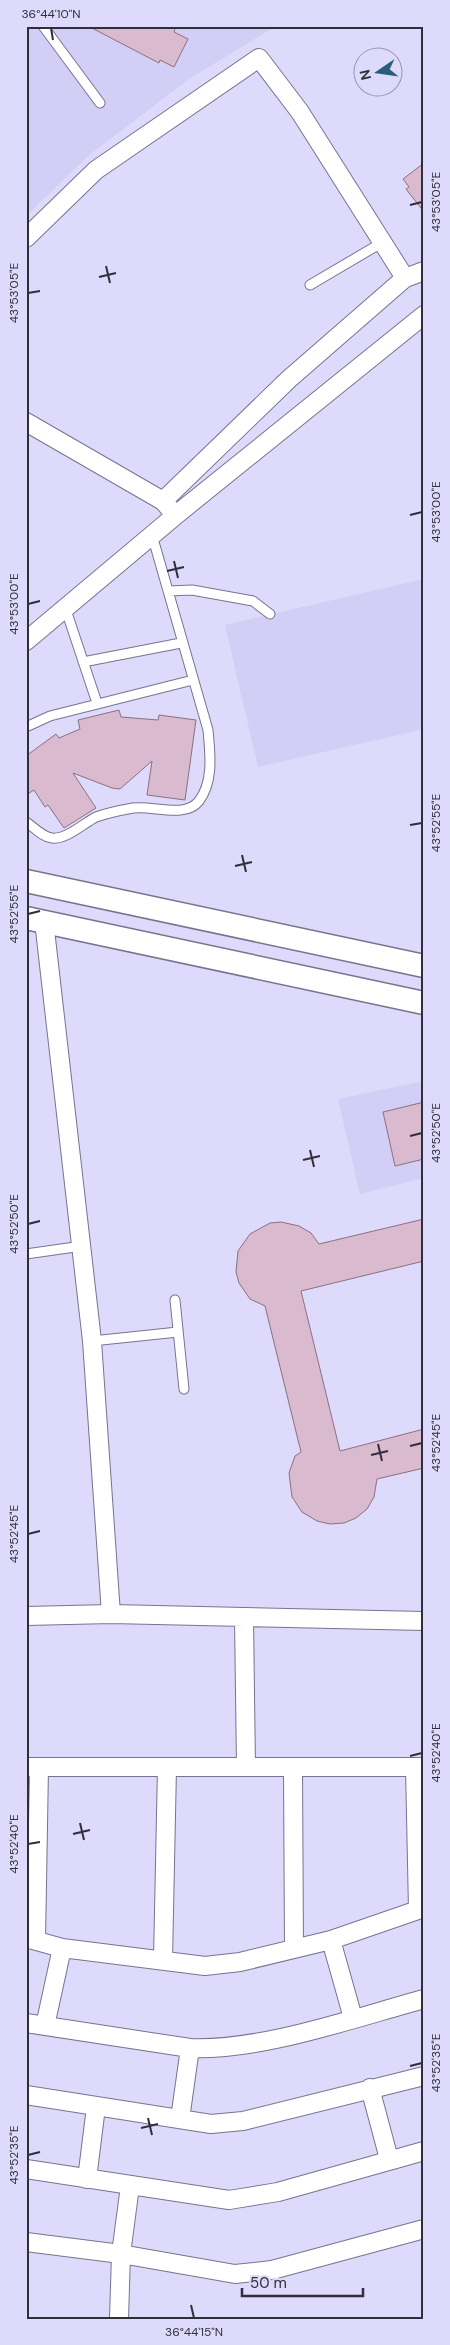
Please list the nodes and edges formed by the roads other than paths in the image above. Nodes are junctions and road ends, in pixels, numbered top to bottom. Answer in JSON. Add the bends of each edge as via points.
{"nodes":[{"id":1,"x":43,"y":26,"type":"edge"},
{"id":2,"x":100,"y":103,"type":"dead end"},
{"id":3,"x":26,"y":238,"type":"edge"},
{"id":4,"x":383,"y":242,"type":"junction"},
{"id":5,"x":424,"y":271,"type":"edge"},
{"id":6,"x":405,"y":278,"type":"junction"},
{"id":7,"x":310,"y":286,"type":"dead end"},
{"id":8,"x":424,"y":315,"type":"edge"},
{"id":9,"x":26,"y":422,"type":"edge"},
{"id":10,"x":163,"y":501,"type":"junction"},
{"id":11,"x":176,"y":515,"type":"junction"},
{"id":12,"x":152,"y":535,"type":"junction"},
{"id":13,"x":168,"y":590,"type":"junction"},
{"id":14,"x":66,"y":610,"type":"junction"},
{"id":15,"x":270,"y":614,"type":"dead end"},
{"id":16,"x":26,"y":641,"type":"edge"},
{"id":17,"x":181,"y":643,"type":"junction"},
{"id":18,"x":83,"y":662,"type":"junction"},
{"id":19,"x":193,"y":680,"type":"junction"},
{"id":20,"x":97,"y":703,"type":"junction"},
{"id":21,"x":26,"y":727,"type":"edge"},
{"id":22,"x":26,"y":822,"type":"edge"},
{"id":23,"x":26,"y":881,"type":"edge"},
{"id":24,"x":35,"y":919,"type":"edge"},
{"id":25,"x":241,"y":926,"type":"junction"},
{"id":26,"x":232,"y":962,"type":"junction"},
{"id":27,"x":424,"y":966,"type":"edge"},
{"id":28,"x":424,"y":1003,"type":"edge"},
{"id":29,"x":82,"y":1246,"type":"junction"},
{"id":30,"x":26,"y":1254,"type":"edge"},
{"id":31,"x":175,"y":1300,"type":"dead end"},
{"id":32,"x":178,"y":1332,"type":"junction"},
{"id":33,"x":92,"y":1341,"type":"junction"},
{"id":34,"x":184,"y":1389,"type":"dead end"},
{"id":35,"x":111,"y":1614,"type":"junction"},
{"id":36,"x":26,"y":1616,"type":"edge"},
{"id":37,"x":244,"y":1618,"type":"junction"},
{"id":38,"x":424,"y":1621,"type":"edge"},
{"id":39,"x":167,"y":1767,"type":"junction"},
{"id":40,"x":246,"y":1767,"type":"junction"},
{"id":41,"x":420,"y":1767,"type":"edge"},
{"id":42,"x":33,"y":1768,"type":"edge"},
{"id":43,"x":293,"y":1768,"type":"junction"},
{"id":44,"x":421,"y":1908,"type":"edge"},
{"id":45,"x":31,"y":1939,"type":"edge"},
{"id":46,"x":331,"y":1940,"type":"junction"},
{"id":47,"x":62,"y":1948,"type":"junction"},
{"id":48,"x":294,"y":1949,"type":"junction"},
{"id":49,"x":163,"y":1960,"type":"junction"},
{"id":50,"x":424,"y":1999,"type":"edge"},
{"id":51,"x":353,"y":2018,"type":"junction"},
{"id":52,"x":26,"y":2023,"type":"edge"},
{"id":53,"x":44,"y":2026,"type":"junction"},
{"id":54,"x":190,"y":2048,"type":"junction"},
{"id":55,"x":424,"y":2076,"type":"edge"},
{"id":56,"x":370,"y":2088,"type":"junction"},
{"id":57,"x":26,"y":2095,"type":"edge"},
{"id":58,"x":96,"y":2107,"type":"junction"},
{"id":59,"x":180,"y":2120,"type":"junction"},
{"id":60,"x":424,"y":2150,"type":"edge"},
{"id":61,"x":388,"y":2159,"type":"junction"},
{"id":62,"x":26,"y":2169,"type":"edge"},
{"id":63,"x":87,"y":2179,"type":"junction"},
{"id":64,"x":130,"y":2186,"type":"junction"},
{"id":65,"x":424,"y":2229,"type":"edge"},
{"id":66,"x":26,"y":2242,"type":"edge"},
{"id":67,"x":121,"y":2254,"type":"junction"},
{"id":68,"x":119,"y":2319,"type":"edge"}],
"edges":[{"from":1,"to":2,"type":"lane"},
{"from":3,"to":4,"type":"street","via":[[96,170],[259,58],[300,112]]},
{"from":4,"to":6,"type":"street"},
{"from":4,"to":7,"type":"lane"},
{"from":5,"to":6,"type":"street"},
{"from":6,"to":10,"type":"street","via":[[289,380]]},
{"from":8,"to":11,"type":"street"},
{"from":9,"to":10,"type":"street"},
{"from":10,"to":11,"type":"street"},
{"from":11,"to":12,"type":"street"},
{"from":12,"to":13,"type":"lane"},
{"from":12,"to":14,"type":"street"},
{"from":13,"to":15,"type":"lane","via":[[192,590],[253,601]]},
{"from":13,"to":17,"type":"lane"},
{"from":14,"to":16,"type":"street"},
{"from":14,"to":18,"type":"lane"},
{"from":17,"to":18,"type":"lane"},
{"from":17,"to":19,"type":"lane"},
{"from":18,"to":20,"type":"lane"},
{"from":19,"to":20,"type":"lane"},
{"from":19,"to":22,"type":"lane","via":[[208,730],[210,756],[205,790],[198,802],[182,810],[134,808],[106,815],[53,838]]},
{"from":20,"to":21,"type":"lane","via":[[50,716]]},
{"from":23,"to":25,"type":"street"},
{"from":24,"to":26,"type":"street"},
{"from":24,"to":29,"type":"street"},
{"from":25,"to":26,"type":"street"},
{"from":25,"to":27,"type":"street"},
{"from":26,"to":28,"type":"street"},
{"from":29,"to":30,"type":"lane"},
{"from":29,"to":33,"type":"street"},
{"from":31,"to":32,"type":"lane"},
{"from":32,"to":33,"type":"lane"},
{"from":32,"to":34,"type":"lane"},
{"from":33,"to":35,"type":"street"},
{"from":35,"to":36,"type":"street"},
{"from":35,"to":37,"type":"street"},
{"from":37,"to":38,"type":"street"},
{"from":37,"to":40,"type":"street"},
{"from":39,"to":40,"type":"street"},
{"from":39,"to":42,"type":"street"},
{"from":39,"to":49,"type":"street"},
{"from":40,"to":43,"type":"street"},
{"from":41,"to":43,"type":"street"},
{"from":41,"to":44,"type":"street"},
{"from":42,"to":45,"type":"street"},
{"from":43,"to":48,"type":"street"},
{"from":44,"to":46,"type":"street"},
{"from":45,"to":47,"type":"street"},
{"from":46,"to":48,"type":"street"},
{"from":46,"to":51,"type":"street"},
{"from":47,"to":49,"type":"street"},
{"from":47,"to":53,"type":"street"},
{"from":48,"to":49,"type":"street","via":[[240,1962],[205,1966]]},
{"from":50,"to":51,"type":"street"},
{"from":51,"to":54,"type":"street","via":[[279,2038],[208,2049]]},
{"from":52,"to":53,"type":"street"},
{"from":53,"to":54,"type":"street"},
{"from":54,"to":59,"type":"street"},
{"from":55,"to":56,"type":"street"},
{"from":56,"to":59,"type":"street","via":[[243,2121],[211,2124]]},
{"from":56,"to":61,"type":"street"},
{"from":57,"to":58,"type":"street"},
{"from":58,"to":59,"type":"street"},
{"from":58,"to":63,"type":"street"},
{"from":60,"to":61,"type":"street"},
{"from":61,"to":64,"type":"street","via":[[278,2192],[229,2200]]},
{"from":62,"to":63,"type":"street"},
{"from":63,"to":64,"type":"street"},
{"from":64,"to":67,"type":"street"},
{"from":65,"to":67,"type":"street","via":[[251,2274]]},
{"from":66,"to":67,"type":"street"},
{"from":67,"to":68,"type":"street"}]}
